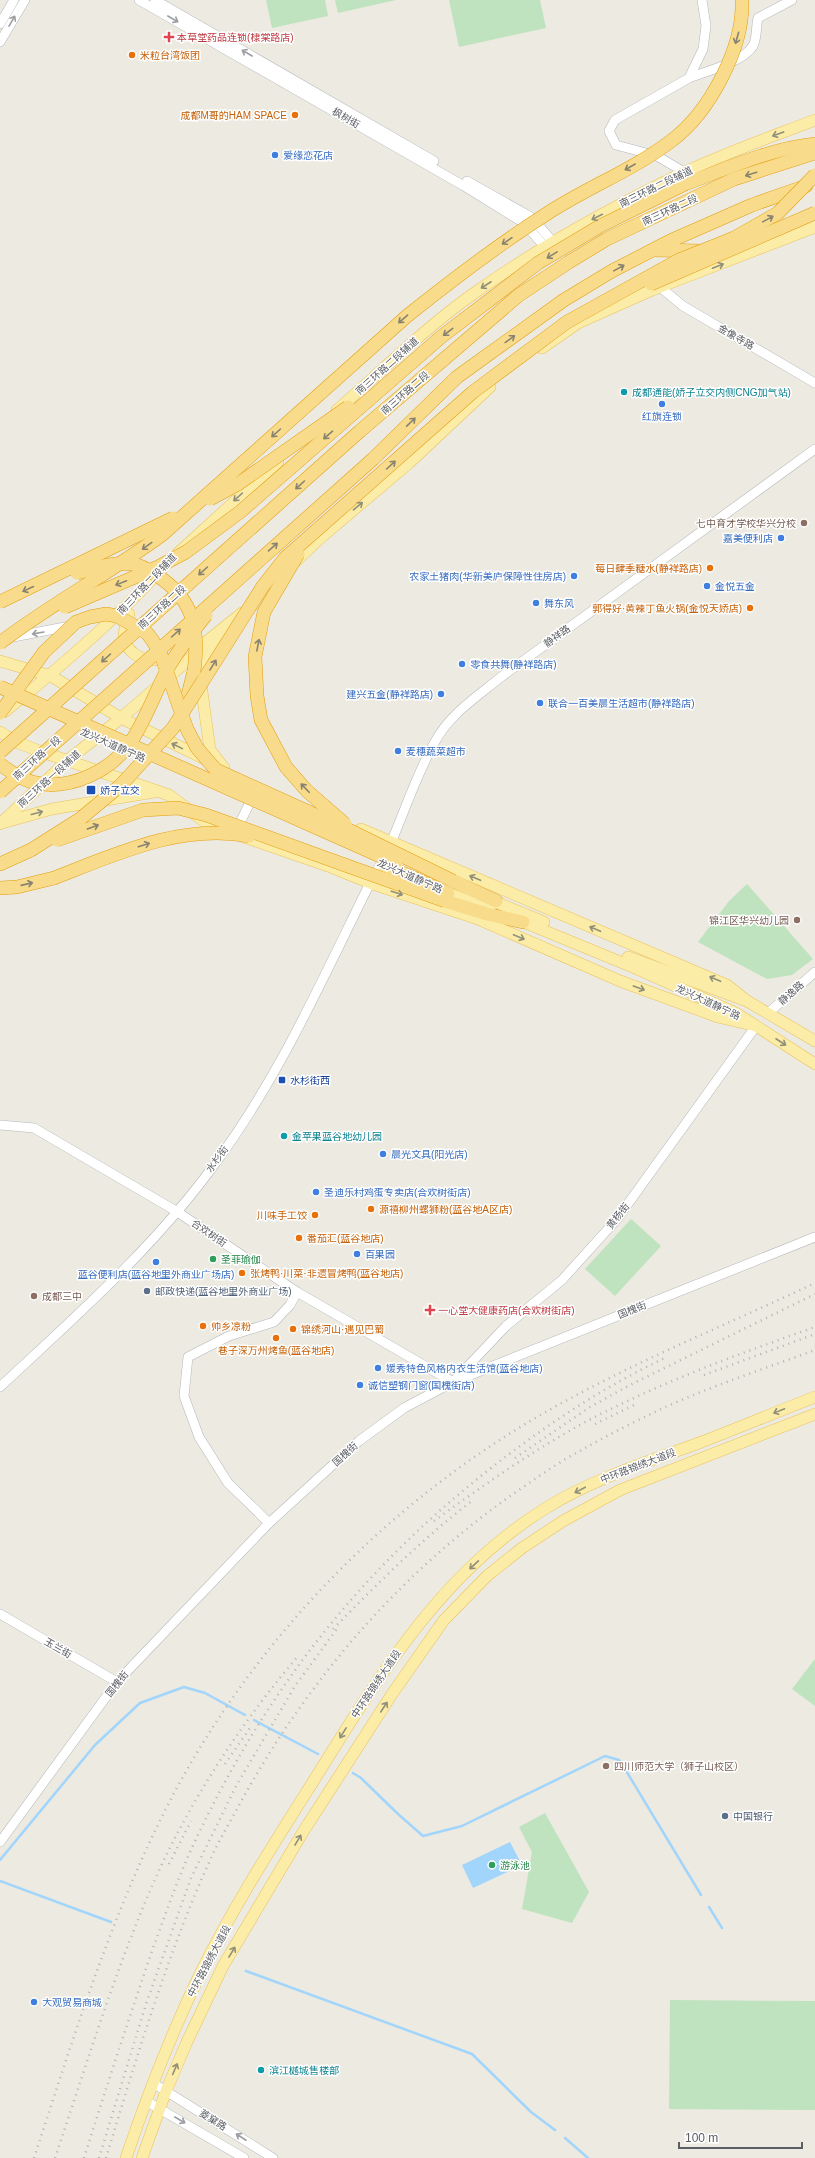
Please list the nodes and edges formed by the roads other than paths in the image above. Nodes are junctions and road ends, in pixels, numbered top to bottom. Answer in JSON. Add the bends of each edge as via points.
{"nodes":[{"id":1,"x":14,"y":0,"type":"edge"},
{"id":2,"x":25,"y":0,"type":"edge"},
{"id":3,"x":139,"y":0,"type":"edge"},
{"id":4,"x":155,"y":0,"type":"edge"},
{"id":5,"x":702,"y":0,"type":"edge"},
{"id":6,"x":742,"y":0,"type":"edge"},
{"id":7,"x":792,"y":0,"type":"edge"},
{"id":8,"x":0,"y":24,"type":"edge"},
{"id":9,"x":0,"y":42,"type":"edge"},
{"id":10,"x":689,"y":78,"type":"junction"},
{"id":11,"x":815,"y":120,"type":"edge"},
{"id":12,"x":815,"y":144,"type":"edge"},
{"id":13,"x":815,"y":153,"type":"edge"},
{"id":14,"x":815,"y":175,"type":"edge"},
{"id":15,"x":685,"y":178,"type":"junction"},
{"id":16,"x":815,"y":183,"type":"edge"},
{"id":17,"x":815,"y":213,"type":"edge"},
{"id":18,"x":815,"y":221,"type":"edge"},
{"id":19,"x":815,"y":227,"type":"edge"},
{"id":20,"x":549,"y":245,"type":"junction"},
{"id":21,"x":650,"y":250,"type":"junction"},
{"id":22,"x":721,"y":252,"type":"junction"},
{"id":23,"x":660,"y":288,"type":"junction"},
{"id":24,"x":602,"y":303,"type":"junction"},
{"id":25,"x":578,"y":323,"type":"junction"},
{"id":26,"x":401,"y":370,"type":"junction"},
{"id":27,"x":815,"y":383,"type":"edge"},
{"id":28,"x":815,"y":449,"type":"edge"},
{"id":29,"x":326,"y":523,"type":"junction"},
{"id":30,"x":49,"y":580,"type":"junction"},
{"id":31,"x":230,"y":584,"type":"junction"},
{"id":32,"x":0,"y":602,"type":"edge"},
{"id":33,"x":132,"y":602,"type":"junction"},
{"id":34,"x":117,"y":615,"type":"junction"},
{"id":35,"x":234,"y":621,"type":"junction"},
{"id":36,"x":23,"y":625,"type":"junction"},
{"id":37,"x":0,"y":641,"type":"edge"},
{"id":38,"x":202,"y":646,"type":"junction"},
{"id":39,"x":0,"y":661,"type":"edge"},
{"id":40,"x":51,"y":676,"type":"junction"},
{"id":41,"x":0,"y":687,"type":"edge"},
{"id":42,"x":0,"y":695,"type":"edge"},
{"id":43,"x":185,"y":709,"type":"junction"},
{"id":44,"x":0,"y":714,"type":"edge"},
{"id":45,"x":121,"y":718,"type":"junction"},
{"id":46,"x":0,"y":732,"type":"edge"},
{"id":47,"x":0,"y":752,"type":"edge"},
{"id":48,"x":68,"y":760,"type":"junction"},
{"id":49,"x":0,"y":764,"type":"edge"},
{"id":50,"x":224,"y":768,"type":"junction"},
{"id":51,"x":276,"y":790,"type":"junction"},
{"id":52,"x":0,"y":792,"type":"edge"},
{"id":53,"x":169,"y":796,"type":"junction"},
{"id":54,"x":0,"y":824,"type":"edge"},
{"id":55,"x":355,"y":833,"type":"junction"},
{"id":56,"x":235,"y":834,"type":"junction"},
{"id":57,"x":278,"y":842,"type":"junction"},
{"id":58,"x":391,"y":842,"type":"junction"},
{"id":59,"x":30,"y":850,"type":"junction"},
{"id":60,"x":0,"y":864,"type":"edge"},
{"id":61,"x":370,"y":884,"type":"junction"},
{"id":62,"x":0,"y":888,"type":"edge"},
{"id":63,"x":449,"y":890,"type":"junction"},
{"id":64,"x":496,"y":901,"type":"joint"},
{"id":65,"x":523,"y":922,"type":"joint"},
{"id":66,"x":815,"y":972,"type":"edge"},
{"id":67,"x":747,"y":1001,"type":"junction"},
{"id":68,"x":767,"y":1014,"type":"junction"},
{"id":69,"x":756,"y":1026,"type":"junction"},
{"id":70,"x":815,"y":1041,"type":"edge"},
{"id":71,"x":815,"y":1064,"type":"edge"},
{"id":72,"x":0,"y":1125,"type":"edge"},
{"id":73,"x":176,"y":1211,"type":"junction"},
{"id":74,"x":815,"y":1236,"type":"edge"},
{"id":75,"x":297,"y":1292,"type":"junction"},
{"id":76,"x":453,"y":1382,"type":"junction"},
{"id":77,"x":0,"y":1387,"type":"edge"},
{"id":78,"x":815,"y":1397,"type":"edge"},
{"id":79,"x":815,"y":1414,"type":"edge"},
{"id":80,"x":815,"y":1417,"type":"edge"},
{"id":81,"x":770,"y":1430,"type":"junction"},
{"id":82,"x":269,"y":1522,"type":"junction"},
{"id":83,"x":0,"y":1614,"type":"edge"},
{"id":84,"x":117,"y":1682,"type":"junction"},
{"id":85,"x":0,"y":1842,"type":"edge"},
{"id":86,"x":153,"y":2083,"type":"junction"},
{"id":87,"x":166,"y":2091,"type":"junction"},
{"id":88,"x":146,"y":2101,"type":"junction"},
{"id":89,"x":160,"y":2109,"type":"junction"},
{"id":90,"x":126,"y":2158,"type":"edge"},
{"id":91,"x":142,"y":2158,"type":"edge"},
{"id":92,"x":244,"y":2158,"type":"edge"},
{"id":93,"x":273,"y":2158,"type":"edge"}],
"edges":[{"from":1,"to":8,"type":"street"},
{"from":9,"to":2,"type":"street","one_way":true},
{"from":3,"to":20,"type":"street","name":"枫树街","one_way":true,"via":[[477,194],[524,223]]},
{"from":20,"to":4,"type":"street","name":"枫树街","one_way":true,"via":[[531,218]]},
{"from":5,"to":10,"type":"street","via":[[706,26],[703,49]]},
{"from":6,"to":36,"type":"highway","one_way":true,"bridge":true,"via":[[739,31],[732,58],[707,102],[672,141],[549,212],[448,283],[407,316],[163,534],[135,555]]},
{"from":7,"to":10,"type":"street","via":[[758,18],[753,45],[744,55]]},
{"from":10,"to":15,"type":"street","via":[[616,120],[609,131],[616,145],[657,156]]},
{"from":11,"to":15,"type":"main road","name":"南三环路二段辅道","one_way":true},
{"from":12,"to":15,"type":"highway","via":[[760,155]]},
{"from":13,"to":47,"type":"highway","name":"南三环路二段","one_way":true,"bridge":true,"via":[[734,180],[607,239],[520,295],[360,431]]},
{"from":24,"to":14,"type":"highway","one_way":true,"bridge":true,"via":[[680,260],[734,238],[778,213]]},
{"from":15,"to":20,"type":"main road","name":"南三环路二段辅道","one_way":true,"via":[[589,221]]},
{"from":15,"to":26,"type":"highway","one_way":true,"bridge":true,"via":[[538,263]]},
{"from":16,"to":21,"type":"highway","via":[[752,206]]},
{"from":17,"to":24,"type":"highway","bridge":true,"via":[[682,272]]},
{"from":18,"to":22,"type":"street"},
{"from":23,"to":19,"type":"main road","one_way":true},
{"from":20,"to":33,"type":"main road","name":"南三环路二段辅道","one_way":true,"via":[[472,294],[415,341],[184,546]]},
{"from":21,"to":22,"type":"highway"},
{"from":31,"to":21,"type":"highway","one_way":true,"bridge":true,"via":[[373,459],[457,377],[564,300]]},
{"from":22,"to":25,"type":"street","via":[[661,275]]},
{"from":23,"to":25,"type":"main road"},
{"from":23,"to":27,"type":"street","name":"金像寺路","via":[[683,306]]},
{"from":29,"to":24,"type":"highway","one_way":true,"bridge":true,"via":[[473,392],[567,322]]},
{"from":35,"to":25,"type":"main road","one_way":true,"via":[[318,540],[409,463],[483,392]]},
{"from":26,"to":30,"type":"highway","bridge":true,"via":[[238,484]]},
{"from":26,"to":36,"type":"highway","one_way":true,"bridge":true,"via":[[240,512],[186,552],[158,567]]},
{"from":28,"to":58,"type":"street","name":"静祥路","via":[[501,677],[457,712],[436,739]]},
{"from":43,"to":29,"type":"highway","one_way":true,"bridge":true,"via":[[263,586],[286,558]]},
{"from":55,"to":29,"type":"highway","one_way":true,"bridge":true,"via":[[307,790],[286,767],[261,720],[257,696],[255,657],[264,612],[300,550]]},
{"from":30,"to":32,"type":"highway","one_way":true,"bridge":true},
{"from":30,"to":43,"type":"highway","bridge":true,"via":[[107,565],[137,565],[174,587],[188,606],[197,641],[192,683]]},
{"from":31,"to":49,"type":"highway","bridge":true,"via":[[169,667],[132,740],[119,757],[103,769],[61,785],[32,782]]},
{"from":52,"to":31,"type":"highway","name":"南三环路一段","one_way":true,"bridge":true},
{"from":33,"to":34,"type":"main road","name":"南三环路二段辅道"},
{"from":33,"to":38,"type":"main road","via":[[124,637],[131,652],[146,661],[175,658]]},
{"from":34,"to":37,"type":"street","one_way":true},
{"from":34,"to":40,"type":"main road","name":"南三环路二段辅道"},
{"from":35,"to":38,"type":"main road"},
{"from":35,"to":50,"type":"main road","via":[[204,659],[199,670],[210,750]]},
{"from":36,"to":37,"type":"highway","bridge":true},
{"from":38,"to":45,"type":"main road"},
{"from":39,"to":40,"type":"main road"},
{"from":40,"to":44,"type":"main road","name":"南三环路二段辅道"},
{"from":40,"to":45,"type":"main road"},
{"from":41,"to":63,"type":"highway","name":"龙兴大道静宁路","bridge":true},
{"from":42,"to":63,"type":"highway","name":"龙兴大道静宁路","bridge":true},
{"from":43,"to":59,"type":"highway","bridge":true,"via":[[173,728],[121,786],[80,819]]},
{"from":44,"to":55,"type":"highway","bridge":true,"via":[[44,652],[76,622],[106,614],[117,616],[147,633],[153,641],[161,655],[187,729],[197,748],[216,770]]},
{"from":45,"to":48,"type":"main road","name":"南三环路一段辅道"},
{"from":50,"to":45,"type":"main road","one_way":true},
{"from":46,"to":48,"type":"main road","via":[[16,742]]},
{"from":48,"to":53,"type":"main road"},
{"from":48,"to":54,"type":"main road","name":"南三环路一段辅道"},
{"from":50,"to":51,"type":"main road"},
{"from":51,"to":56,"type":"street","via":[[261,790],[253,795]]},
{"from":51,"to":58,"type":"main road"},
{"from":54,"to":53,"type":"main road","one_way":true,"via":[[52,809],[153,791]]},
{"from":53,"to":56,"type":"main road","via":[[209,825]]},
{"from":55,"to":63,"type":"highway","bridge":true},
{"from":56,"to":61,"type":"main road","via":[[328,866]]},
{"from":59,"to":57,"type":"highway","one_way":true,"bridge":true,"via":[[143,810],[178,808],[206,815]]},
{"from":62,"to":57,"type":"highway","one_way":true,"bridge":true,"via":[[17,887],[54,878],[116,854],[170,838],[201,833],[240,834]]},
{"from":57,"to":63,"type":"highway","bridge":true},
{"from":58,"to":61,"type":"street","name":"静祥路"},
{"from":67,"to":58,"type":"main road","one_way":true,"via":[[727,985]]},
{"from":59,"to":60,"type":"highway"},
{"from":61,"to":69,"type":"main road","one_way":true,"via":[[478,919],[648,991],[718,1017]]},
{"from":61,"to":73,"type":"street","name":"水杉街","via":[[285,1055],[217,1161]]},
{"from":63,"to":64,"type":"highway"},
{"from":63,"to":65,"type":"highway","via":[[487,914]]},
{"from":64,"to":67,"type":"main road","name":"龙兴大道静宁路","via":[[629,958]]},
{"from":65,"to":69,"type":"main road","name":"龙兴大道静宁路","via":[[736,1013]]},
{"from":66,"to":68,"type":"street","name":"静逸路"},
{"from":67,"to":68,"type":"main road","name":"龙兴大道静宁路"},
{"from":68,"to":70,"type":"main road","name":"龙兴大道静宁路"},
{"from":69,"to":71,"type":"main road","name":"龙兴大道静宁路","one_way":true},
{"from":69,"to":76,"type":"street","name":"黄杨街","via":[[617,1219],[562,1280],[506,1326]]},
{"from":72,"to":73,"type":"street","name":"合欢树街","via":[[34,1128]]},
{"from":73,"to":75,"type":"street","name":"合欢树街"},
{"from":73,"to":77,"type":"street","name":"水杉街","via":[[118,1277]]},
{"from":74,"to":76,"type":"street","name":"国槐街"},
{"from":75,"to":76,"type":"street","name":"合欢树街"},
{"from":75,"to":82,"type":"street","via":[[290,1305],[274,1322],[229,1336],[188,1357],[184,1396],[199,1437],[228,1483]]},
{"from":76,"to":82,"type":"street","name":"国槐街","via":[[404,1408],[359,1441]]},
{"from":78,"to":86,"type":"main road","name":"中环路锦绣大道段","one_way":true,"via":[[607,1476],[546,1508],[497,1544],[432,1606],[374,1685],[266,1857],[205,1965]]},
{"from":79,"to":81,"type":"main road","name":"中环路锦绣大道段"},
{"from":80,"to":81,"type":"main road"},
{"from":87,"to":81,"type":"main road","name":"中环路锦绣大道段","one_way":true,"via":[[213,1987],[239,1939],[307,1825],[392,1694],[444,1620],[487,1576],[563,1520],[620,1490]]},
{"from":82,"to":84,"type":"street","name":"国槐街"},
{"from":83,"to":84,"type":"street","name":"玉兰街"},
{"from":84,"to":85,"type":"street","name":"国槐街"},
{"from":86,"to":87,"type":"street","name":"菱窠路"},
{"from":86,"to":88,"type":"main road","name":"中环路锦绣大道段"},
{"from":87,"to":89,"type":"main road","name":"中环路锦绣大道段"},
{"from":93,"to":87,"type":"street","name":"菱窠路","one_way":true},
{"from":88,"to":89,"type":"street","name":"菱窠路"},
{"from":88,"to":90,"type":"main road","name":"中环路锦绣大道段"},
{"from":89,"to":91,"type":"main road","name":"中环路锦绣大道段"},
{"from":89,"to":92,"type":"street","name":"菱窠路","one_way":true}]}
